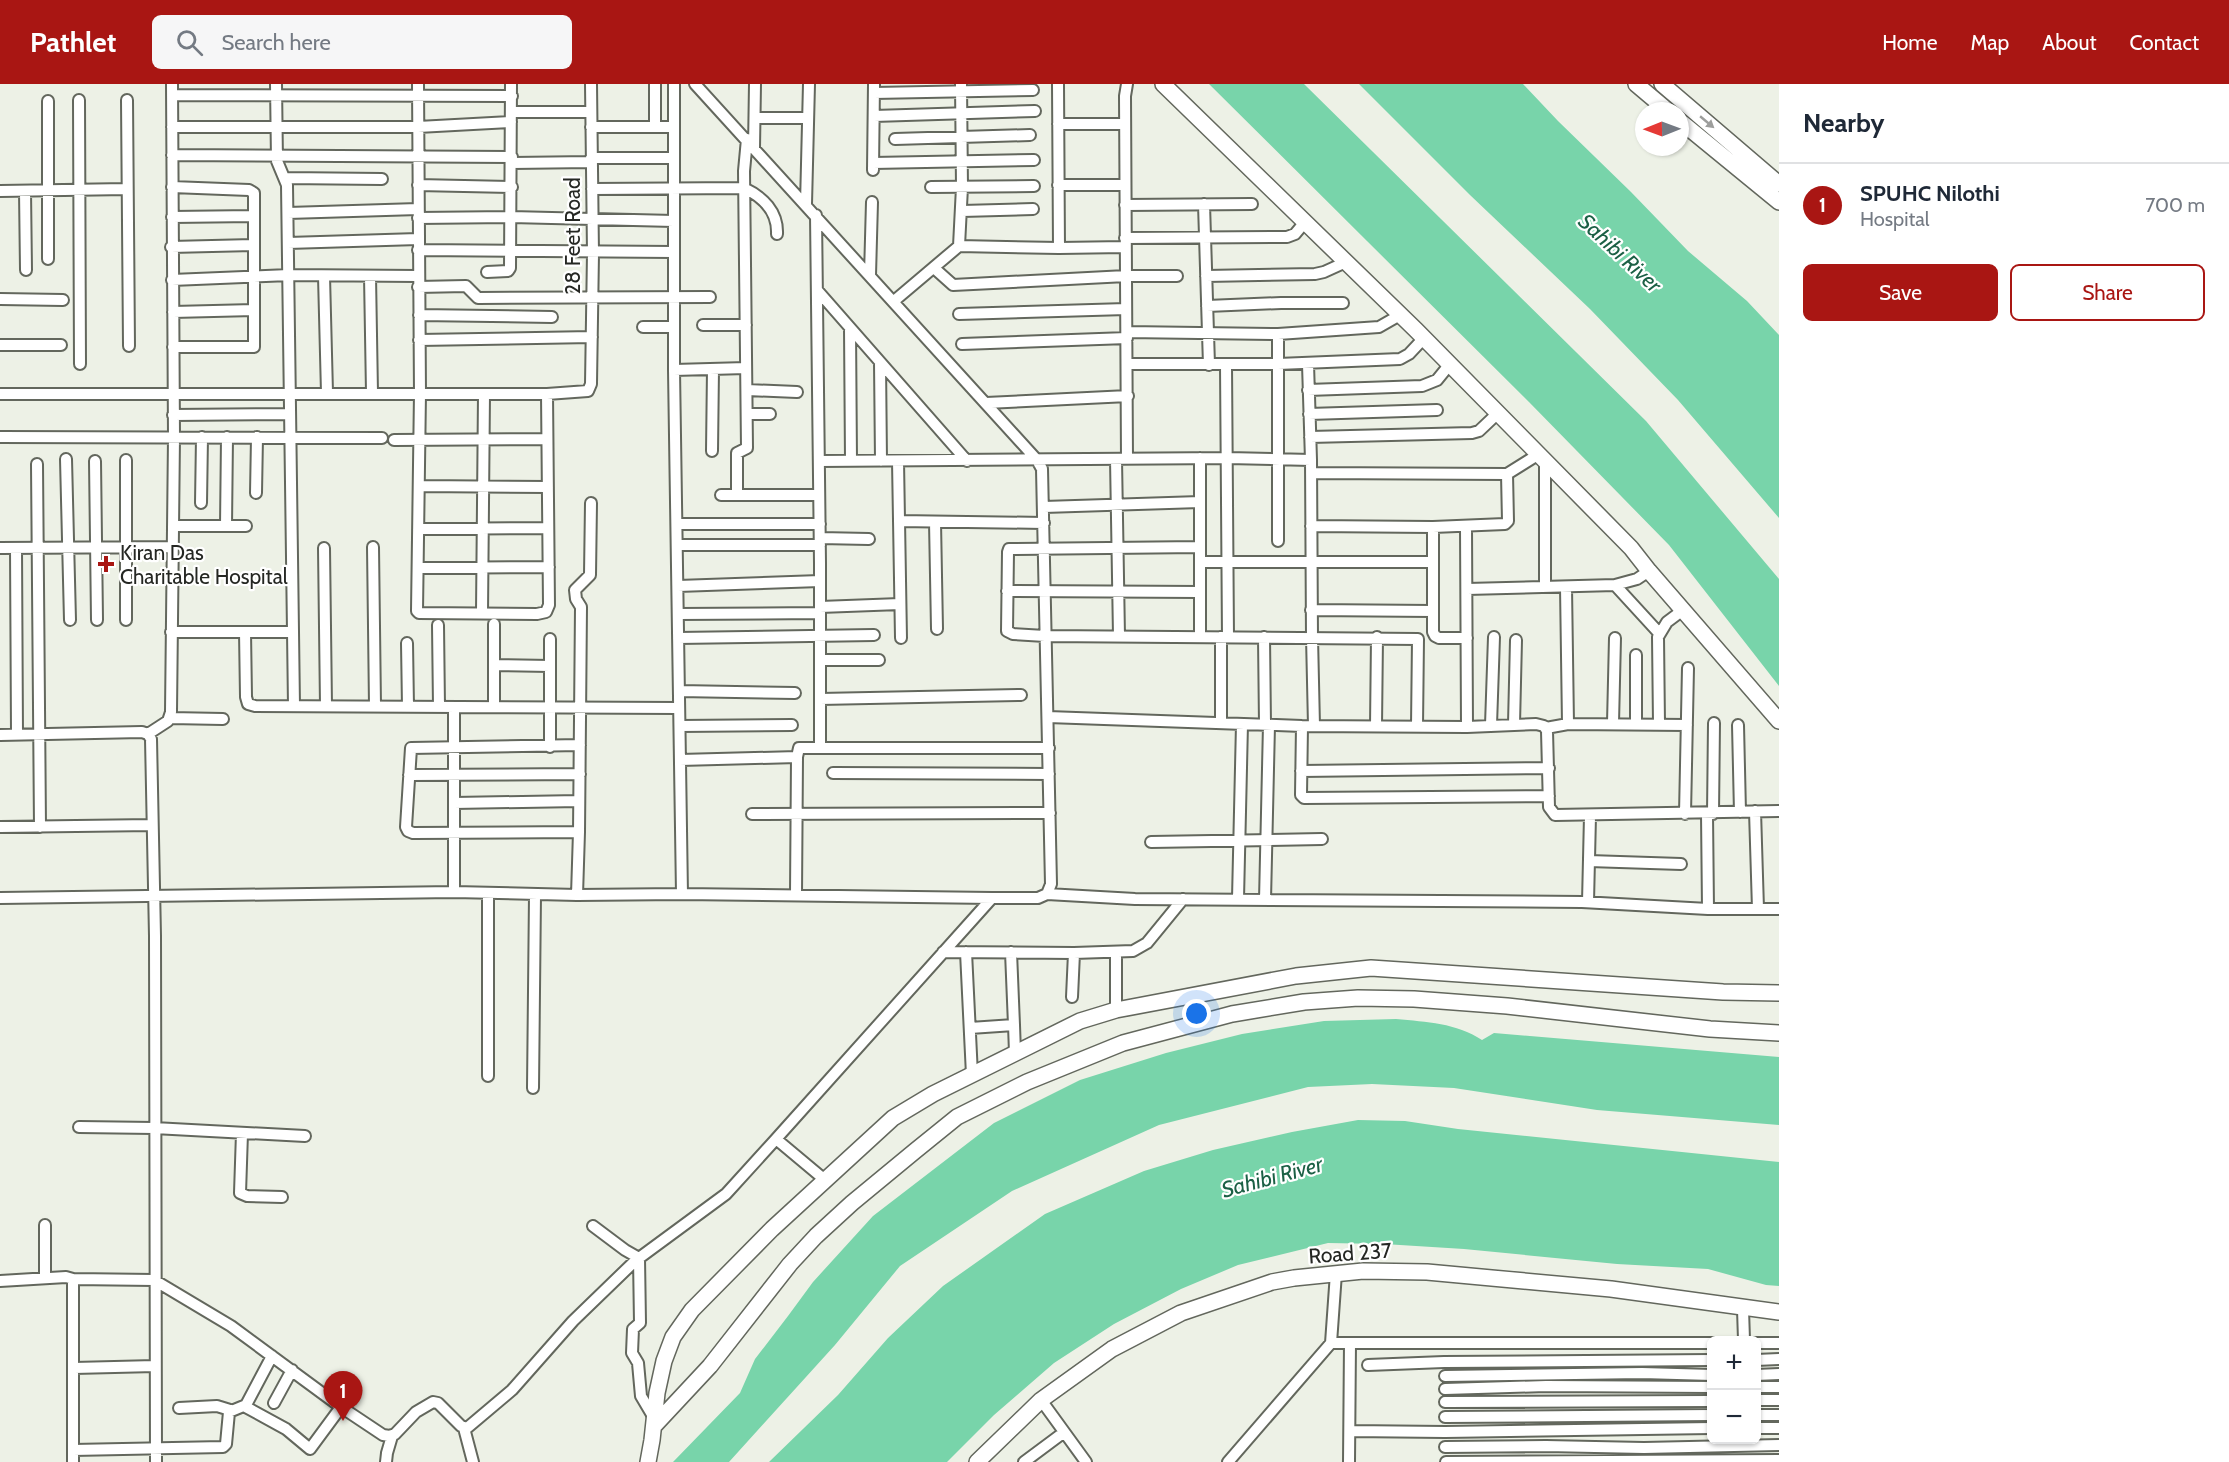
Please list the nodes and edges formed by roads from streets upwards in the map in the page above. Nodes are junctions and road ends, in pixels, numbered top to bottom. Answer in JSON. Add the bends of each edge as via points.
{"nodes":[{"id":1,"x":512,"y":84,"type":"edge"},
{"id":2,"x":591,"y":84,"type":"edge"},
{"id":3,"x":655,"y":84,"type":"edge"},
{"id":4,"x":674,"y":84,"type":"edge"},
{"id":5,"x":695,"y":84,"type":"edge"},
{"id":6,"x":755,"y":84,"type":"edge"},
{"id":7,"x":809,"y":84,"type":"edge"},
{"id":8,"x":1058,"y":84,"type":"edge"},
{"id":9,"x":1163,"y":84,"type":"edge"},
{"id":10,"x":1636,"y":84,"type":"edge"},
{"id":11,"x":1662,"y":84,"type":"edge"},
{"id":12,"x":1125,"y":86,"type":"edge"},
{"id":13,"x":874,"y":88,"type":"edge"},
{"id":14,"x":961,"y":88,"type":"edge"},
{"id":15,"x":172,"y":89,"type":"edge"},
{"id":16,"x":276,"y":90,"type":"edge"},
{"id":17,"x":418,"y":90,"type":"edge"},
{"id":18,"x":1033,"y":90,"type":"dead end"},
{"id":19,"x":512,"y":96,"type":"junction"},
{"id":20,"x":79,"y":100,"type":"dead end"},
{"id":21,"x":127,"y":100,"type":"dead end"},
{"id":22,"x":48,"y":101,"type":"dead end"},
{"id":23,"x":1657,"y":102,"type":"edge"},
{"id":24,"x":1035,"y":111,"type":"dead end"},
{"id":25,"x":591,"y":112,"type":"junction"},
{"id":26,"x":960,"y":113,"type":"junction"},
{"id":27,"x":874,"y":116,"type":"junction"},
{"id":28,"x":511,"y":117,"type":"junction"},
{"id":29,"x":755,"y":118,"type":"junction"},
{"id":30,"x":808,"y":118,"type":"junction"},
{"id":31,"x":1058,"y":124,"type":"junction"},
{"id":32,"x":1125,"y":124,"type":"junction"},
{"id":33,"x":276,"y":126,"type":"junction"},
{"id":34,"x":172,"y":127,"type":"junction"},
{"id":35,"x":418,"y":127,"type":"junction"},
{"id":36,"x":591,"y":127,"type":"junction"},
{"id":37,"x":655,"y":127,"type":"junction"},
{"id":38,"x":674,"y":127,"type":"junction"},
{"id":39,"x":1689,"y":128,"type":"edge"},
{"id":40,"x":1030,"y":135,"type":"dead end"},
{"id":41,"x":961,"y":137,"type":"junction"},
{"id":42,"x":895,"y":139,"type":"dead end"},
{"id":43,"x":750,"y":144,"type":"junction"},
{"id":44,"x":172,"y":155,"type":"junction"},
{"id":45,"x":277,"y":155,"type":"junction"},
{"id":46,"x":418,"y":156,"type":"junction"},
{"id":47,"x":674,"y":158,"type":"junction"},
{"id":48,"x":512,"y":160,"type":"junction"},
{"id":49,"x":591,"y":160,"type":"junction"},
{"id":50,"x":1034,"y":160,"type":"dead end"},
{"id":51,"x":962,"y":162,"type":"junction"},
{"id":52,"x":285,"y":178,"type":"junction"},
{"id":53,"x":382,"y":179,"type":"dead end"},
{"id":54,"x":1779,"y":183,"type":"edge"},
{"id":55,"x":418,"y":185,"type":"junction"},
{"id":56,"x":1058,"y":185,"type":"junction"},
{"id":57,"x":1125,"y":185,"type":"junction"},
{"id":58,"x":1034,"y":186,"type":"dead end"},
{"id":59,"x":172,"y":187,"type":"junction"},
{"id":60,"x":512,"y":187,"type":"junction"},
{"id":61,"x":930,"y":187,"type":"dead end"},
{"id":62,"x":962,"y":187,"type":"junction"},
{"id":63,"x":674,"y":188,"type":"junction"},
{"id":64,"x":744,"y":188,"type":"junction"},
{"id":65,"x":127,"y":189,"type":"junction"},
{"id":66,"x":592,"y":189,"type":"junction"},
{"id":67,"x":48,"y":190,"type":"junction"},
{"id":68,"x":80,"y":190,"type":"junction"},
{"id":69,"x":0,"y":191,"type":"edge"},
{"id":70,"x":25,"y":191,"type":"junction"},
{"id":71,"x":872,"y":202,"type":"dead end"},
{"id":72,"x":1779,"y":202,"type":"edge"},
{"id":73,"x":806,"y":204,"type":"junction"},
{"id":74,"x":1204,"y":204,"type":"junction"},
{"id":75,"x":1252,"y":204,"type":"dead end"},
{"id":76,"x":1125,"y":205,"type":"junction"},
{"id":77,"x":1033,"y":209,"type":"dead end"},
{"id":78,"x":962,"y":211,"type":"junction"},
{"id":79,"x":288,"y":213,"type":"junction"},
{"id":80,"x":418,"y":213,"type":"junction"},
{"id":81,"x":816,"y":215,"type":"junction"},
{"id":82,"x":254,"y":216,"type":"junction"},
{"id":83,"x":172,"y":217,"type":"junction"},
{"id":84,"x":511,"y":217,"type":"junction"},
{"id":85,"x":592,"y":219,"type":"junction"},
{"id":86,"x":674,"y":221,"type":"junction"},
{"id":87,"x":1305,"y":222,"type":"junction"},
{"id":88,"x":777,"y":234,"type":"dead end"},
{"id":89,"x":1205,"y":238,"type":"junction"},
{"id":90,"x":1125,"y":242,"type":"junction"},
{"id":91,"x":288,"y":243,"type":"junction"},
{"id":92,"x":253,"y":245,"type":"junction"},
{"id":93,"x":418,"y":245,"type":"junction"},
{"id":94,"x":959,"y":246,"type":"junction"},
{"id":95,"x":171,"y":247,"type":"junction"},
{"id":96,"x":1059,"y":248,"type":"junction"},
{"id":97,"x":511,"y":250,"type":"junction"},
{"id":98,"x":674,"y":252,"type":"junction"},
{"id":99,"x":593,"y":253,"type":"junction"},
{"id":100,"x":48,"y":259,"type":"dead end"},
{"id":101,"x":1346,"y":262,"type":"junction"},
{"id":102,"x":934,"y":268,"type":"junction"},
{"id":103,"x":26,"y":270,"type":"dead end"},
{"id":104,"x":487,"y":272,"type":"dead end"},
{"id":105,"x":870,"y":274,"type":"junction"},
{"id":106,"x":289,"y":275,"type":"junction"},
{"id":107,"x":324,"y":276,"type":"junction"},
{"id":108,"x":370,"y":276,"type":"junction"},
{"id":109,"x":1126,"y":276,"type":"junction"},
{"id":110,"x":1177,"y":276,"type":"dead end"},
{"id":111,"x":1206,"y":276,"type":"junction"},
{"id":112,"x":254,"y":277,"type":"junction"},
{"id":113,"x":172,"y":280,"type":"junction"},
{"id":114,"x":418,"y":281,"type":"junction"},
{"id":115,"x":817,"y":290,"type":"junction"},
{"id":116,"x":710,"y":297,"type":"dead end"},
{"id":117,"x":592,"y":298,"type":"junction"},
{"id":118,"x":674,"y":298,"type":"junction"},
{"id":119,"x":0,"y":299,"type":"edge"},
{"id":120,"x":63,"y":300,"type":"dead end"},
{"id":121,"x":894,"y":301,"type":"junction"},
{"id":122,"x":1343,"y":303,"type":"dead end"},
{"id":123,"x":1207,"y":306,"type":"junction"},
{"id":124,"x":1126,"y":309,"type":"junction"},
{"id":125,"x":254,"y":310,"type":"junction"},
{"id":126,"x":172,"y":312,"type":"junction"},
{"id":127,"x":959,"y":314,"type":"dead end"},
{"id":128,"x":418,"y":315,"type":"junction"},
{"id":129,"x":1400,"y":315,"type":"junction"},
{"id":130,"x":552,"y":316,"type":"dead end"},
{"id":131,"x":746,"y":324,"type":"junction"},
{"id":132,"x":703,"y":325,"type":"dead end"},
{"id":133,"x":643,"y":327,"type":"dead end"},
{"id":134,"x":674,"y":327,"type":"junction"},
{"id":135,"x":850,"y":328,"type":"junction"},
{"id":136,"x":1208,"y":332,"type":"junction"},
{"id":137,"x":1278,"y":334,"type":"junction"},
{"id":138,"x":1127,"y":335,"type":"junction"},
{"id":139,"x":592,"y":338,"type":"junction"},
{"id":140,"x":1425,"y":338,"type":"junction"},
{"id":141,"x":419,"y":340,"type":"junction"},
{"id":142,"x":962,"y":344,"type":"dead end"},
{"id":143,"x":0,"y":345,"type":"edge"},
{"id":144,"x":61,"y":345,"type":"dead end"},
{"id":145,"x":129,"y":346,"type":"dead end"},
{"id":146,"x":173,"y":347,"type":"junction"},
{"id":147,"x":880,"y":362,"type":"junction"},
{"id":148,"x":80,"y":364,"type":"dead end"},
{"id":149,"x":1127,"y":364,"type":"junction"},
{"id":150,"x":1278,"y":364,"type":"junction"},
{"id":151,"x":1308,"y":364,"type":"junction"},
{"id":152,"x":1450,"y":364,"type":"junction"},
{"id":153,"x":1209,"y":365,"type":"junction"},
{"id":154,"x":1226,"y":365,"type":"junction"},
{"id":155,"x":746,"y":368,"type":"junction"},
{"id":156,"x":713,"y":369,"type":"junction"},
{"id":157,"x":674,"y":370,"type":"junction"},
{"id":158,"x":747,"y":390,"type":"junction"},
{"id":159,"x":1308,"y":390,"type":"junction"},
{"id":160,"x":797,"y":392,"type":"dead end"},
{"id":161,"x":290,"y":393,"type":"junction"},
{"id":162,"x":327,"y":393,"type":"junction"},
{"id":163,"x":372,"y":393,"type":"junction"},
{"id":164,"x":420,"y":393,"type":"junction"},
{"id":165,"x":0,"y":394,"type":"edge"},
{"id":166,"x":173,"y":394,"type":"junction"},
{"id":167,"x":484,"y":394,"type":"junction"},
{"id":168,"x":547,"y":394,"type":"junction"},
{"id":169,"x":1128,"y":396,"type":"junction"},
{"id":170,"x":986,"y":403,"type":"junction"},
{"id":171,"x":1437,"y":410,"type":"dead end"},
{"id":172,"x":1498,"y":413,"type":"junction"},
{"id":173,"x":290,"y":414,"type":"junction"},
{"id":174,"x":747,"y":414,"type":"junction"},
{"id":175,"x":770,"y":414,"type":"dead end"},
{"id":176,"x":1309,"y":414,"type":"junction"},
{"id":177,"x":173,"y":415,"type":"junction"},
{"id":178,"x":0,"y":437,"type":"edge"},
{"id":179,"x":174,"y":437,"type":"junction"},
{"id":180,"x":202,"y":437,"type":"junction"},
{"id":181,"x":227,"y":437,"type":"junction"},
{"id":182,"x":257,"y":437,"type":"junction"},
{"id":183,"x":1310,"y":437,"type":"junction"},
{"id":184,"x":289,"y":438,"type":"junction"},
{"id":185,"x":382,"y":438,"type":"dead end"},
{"id":186,"x":483,"y":439,"type":"junction"},
{"id":187,"x":547,"y":439,"type":"junction"},
{"id":188,"x":394,"y":440,"type":"dead end"},
{"id":189,"x":419,"y":440,"type":"junction"},
{"id":190,"x":712,"y":451,"type":"dead end"},
{"id":191,"x":1200,"y":458,"type":"junction"},
{"id":192,"x":1228,"y":458,"type":"junction"},
{"id":193,"x":1542,"y":458,"type":"junction"},
{"id":194,"x":66,"y":459,"type":"dead end"},
{"id":195,"x":1121,"y":459,"type":"junction"},
{"id":196,"x":1278,"y":459,"type":"junction"},
{"id":197,"x":1311,"y":459,"type":"junction"},
{"id":198,"x":126,"y":460,"type":"dead end"},
{"id":199,"x":1037,"y":460,"type":"junction"},
{"id":200,"x":95,"y":461,"type":"dead end"},
{"id":201,"x":819,"y":461,"type":"junction"},
{"id":202,"x":851,"y":461,"type":"junction"},
{"id":203,"x":881,"y":461,"type":"junction"},
{"id":204,"x":898,"y":461,"type":"junction"},
{"id":205,"x":967,"y":461,"type":"junction"},
{"id":206,"x":37,"y":464,"type":"dead end"},
{"id":207,"x":1311,"y":474,"type":"junction"},
{"id":208,"x":1507,"y":474,"type":"junction"},
{"id":209,"x":419,"y":486,"type":"junction"},
{"id":210,"x":483,"y":486,"type":"junction"},
{"id":211,"x":548,"y":487,"type":"junction"},
{"id":212,"x":256,"y":493,"type":"dead end"},
{"id":213,"x":721,"y":495,"type":"dead end"},
{"id":214,"x":737,"y":495,"type":"junction"},
{"id":215,"x":819,"y":495,"type":"junction"},
{"id":216,"x":1200,"y":502,"type":"junction"},
{"id":217,"x":201,"y":503,"type":"dead end"},
{"id":218,"x":591,"y":503,"type":"dead end"},
{"id":219,"x":1116,"y":505,"type":"junction"},
{"id":220,"x":1044,"y":507,"type":"junction"},
{"id":221,"x":898,"y":521,"type":"junction"},
{"id":222,"x":935,"y":522,"type":"junction"},
{"id":223,"x":677,"y":524,"type":"junction"},
{"id":224,"x":820,"y":524,"type":"junction"},
{"id":225,"x":1044,"y":524,"type":"junction"},
{"id":226,"x":173,"y":526,"type":"junction"},
{"id":227,"x":226,"y":526,"type":"junction"},
{"id":228,"x":246,"y":526,"type":"dead end"},
{"id":229,"x":1311,"y":526,"type":"junction"},
{"id":230,"x":1433,"y":527,"type":"junction"},
{"id":231,"x":1466,"y":527,"type":"junction"},
{"id":232,"x":483,"y":528,"type":"junction"},
{"id":233,"x":548,"y":528,"type":"junction"},
{"id":234,"x":418,"y":529,"type":"junction"},
{"id":235,"x":869,"y":539,"type":"dead end"},
{"id":236,"x":820,"y":541,"type":"junction"},
{"id":237,"x":1278,"y":541,"type":"dead end"},
{"id":238,"x":677,"y":545,"type":"junction"},
{"id":239,"x":173,"y":547,"type":"junction"},
{"id":240,"x":1200,"y":547,"type":"junction"},
{"id":241,"x":0,"y":548,"type":"edge"},
{"id":242,"x":16,"y":548,"type":"junction"},
{"id":243,"x":38,"y":548,"type":"junction"},
{"id":244,"x":69,"y":548,"type":"junction"},
{"id":245,"x":96,"y":548,"type":"junction"},
{"id":246,"x":324,"y":548,"type":"dead end"},
{"id":247,"x":373,"y":548,"type":"dead end"},
{"id":248,"x":1117,"y":548,"type":"junction"},
{"id":249,"x":126,"y":549,"type":"junction"},
{"id":250,"x":1045,"y":549,"type":"junction"},
{"id":251,"x":1200,"y":562,"type":"junction"},
{"id":252,"x":1228,"y":562,"type":"junction"},
{"id":253,"x":1433,"y":562,"type":"junction"},
{"id":254,"x":1311,"y":563,"type":"junction"},
{"id":255,"x":482,"y":567,"type":"junction"},
{"id":256,"x":549,"y":567,"type":"junction"},
{"id":257,"x":418,"y":568,"type":"junction"},
{"id":258,"x":1649,"y":571,"type":"junction"},
{"id":259,"x":820,"y":581,"type":"junction"},
{"id":260,"x":1615,"y":585,"type":"junction"},
{"id":261,"x":678,"y":586,"type":"junction"},
{"id":262,"x":1545,"y":587,"type":"junction"},
{"id":263,"x":1566,"y":587,"type":"junction"},
{"id":264,"x":1467,"y":589,"type":"junction"},
{"id":265,"x":1007,"y":591,"type":"junction"},
{"id":266,"x":1044,"y":591,"type":"junction"},
{"id":267,"x":1118,"y":592,"type":"junction"},
{"id":268,"x":1200,"y":592,"type":"junction"},
{"id":269,"x":900,"y":604,"type":"junction"},
{"id":270,"x":820,"y":610,"type":"junction"},
{"id":271,"x":1311,"y":610,"type":"junction"},
{"id":272,"x":1433,"y":610,"type":"junction"},
{"id":273,"x":1683,"y":610,"type":"junction"},
{"id":274,"x":482,"y":613,"type":"junction"},
{"id":275,"x":678,"y":614,"type":"junction"},
{"id":276,"x":70,"y":620,"type":"dead end"},
{"id":277,"x":97,"y":620,"type":"dead end"},
{"id":278,"x":126,"y":620,"type":"dead end"},
{"id":279,"x":494,"y":624,"type":"dead end"},
{"id":280,"x":438,"y":625,"type":"dead end"},
{"id":281,"x":937,"y":629,"type":"dead end"},
{"id":282,"x":171,"y":632,"type":"junction"},
{"id":283,"x":292,"y":632,"type":"junction"},
{"id":284,"x":245,"y":633,"type":"junction"},
{"id":285,"x":1659,"y":633,"type":"junction"},
{"id":286,"x":820,"y":635,"type":"junction"},
{"id":287,"x":874,"y":635,"type":"dead end"},
{"id":288,"x":1045,"y":636,"type":"junction"},
{"id":289,"x":1119,"y":636,"type":"junction"},
{"id":290,"x":1200,"y":637,"type":"junction"},
{"id":291,"x":1225,"y":637,"type":"junction"},
{"id":292,"x":1264,"y":637,"type":"junction"},
{"id":293,"x":1311,"y":637,"type":"junction"},
{"id":294,"x":1377,"y":637,"type":"junction"},
{"id":295,"x":1494,"y":637,"type":"dead end"},
{"id":296,"x":678,"y":638,"type":"junction"},
{"id":297,"x":901,"y":638,"type":"dead end"},
{"id":298,"x":1467,"y":638,"type":"junction"},
{"id":299,"x":1615,"y":638,"type":"dead end"},
{"id":300,"x":550,"y":639,"type":"dead end"},
{"id":301,"x":1516,"y":640,"type":"dead end"},
{"id":302,"x":407,"y":643,"type":"dead end"},
{"id":303,"x":1636,"y":655,"type":"dead end"},
{"id":304,"x":820,"y":660,"type":"junction"},
{"id":305,"x":879,"y":660,"type":"dead end"},
{"id":306,"x":495,"y":665,"type":"junction"},
{"id":307,"x":550,"y":666,"type":"junction"},
{"id":308,"x":1688,"y":668,"type":"dead end"},
{"id":309,"x":679,"y":691,"type":"junction"},
{"id":310,"x":795,"y":693,"type":"dead end"},
{"id":311,"x":1021,"y":695,"type":"dead end"},
{"id":312,"x":820,"y":699,"type":"junction"},
{"id":313,"x":294,"y":706,"type":"junction"},
{"id":314,"x":326,"y":706,"type":"junction"},
{"id":315,"x":375,"y":706,"type":"junction"},
{"id":316,"x":408,"y":707,"type":"junction"},
{"id":317,"x":439,"y":707,"type":"junction"},
{"id":318,"x":454,"y":707,"type":"junction"},
{"id":319,"x":494,"y":707,"type":"junction"},
{"id":320,"x":549,"y":707,"type":"junction"},
{"id":321,"x":580,"y":708,"type":"junction"},
{"id":322,"x":680,"y":708,"type":"junction"},
{"id":323,"x":1048,"y":717,"type":"junction"},
{"id":324,"x":170,"y":718,"type":"junction"},
{"id":325,"x":223,"y":719,"type":"dead end"},
{"id":326,"x":1779,"y":721,"type":"edge"},
{"id":327,"x":1221,"y":723,"type":"junction"},
{"id":328,"x":1613,"y":723,"type":"junction"},
{"id":329,"x":1714,"y":723,"type":"dead end"},
{"id":330,"x":1242,"y":724,"type":"junction"},
{"id":331,"x":1514,"y":724,"type":"junction"},
{"id":332,"x":1568,"y":724,"type":"junction"},
{"id":333,"x":1636,"y":724,"type":"junction"},
{"id":334,"x":1659,"y":724,"type":"junction"},
{"id":335,"x":792,"y":725,"type":"dead end"},
{"id":336,"x":1267,"y":725,"type":"junction"},
{"id":337,"x":1491,"y":725,"type":"junction"},
{"id":338,"x":1687,"y":725,"type":"junction"},
{"id":339,"x":1738,"y":725,"type":"dead end"},
{"id":340,"x":680,"y":726,"type":"junction"},
{"id":341,"x":1302,"y":726,"type":"junction"},
{"id":342,"x":1314,"y":726,"type":"junction"},
{"id":343,"x":1376,"y":726,"type":"junction"},
{"id":344,"x":1417,"y":726,"type":"junction"},
{"id":345,"x":1467,"y":726,"type":"junction"},
{"id":346,"x":1546,"y":728,"type":"junction"},
{"id":347,"x":39,"y":734,"type":"junction"},
{"id":348,"x":148,"y":734,"type":"junction"},
{"id":349,"x":0,"y":735,"type":"edge"},
{"id":350,"x":17,"y":735,"type":"junction"},
{"id":351,"x":580,"y":745,"type":"junction"},
{"id":352,"x":454,"y":747,"type":"junction"},
{"id":353,"x":550,"y":747,"type":"junction"},
{"id":354,"x":820,"y":747,"type":"junction"},
{"id":355,"x":1049,"y":748,"type":"junction"},
{"id":356,"x":797,"y":757,"type":"junction"},
{"id":357,"x":680,"y":760,"type":"junction"},
{"id":358,"x":1549,"y":768,"type":"junction"},
{"id":359,"x":1301,"y":771,"type":"junction"},
{"id":360,"x":833,"y":773,"type":"dead end"},
{"id":361,"x":580,"y":774,"type":"junction"},
{"id":362,"x":1049,"y":774,"type":"junction"},
{"id":363,"x":454,"y":775,"type":"junction"},
{"id":364,"x":409,"y":776,"type":"junction"},
{"id":365,"x":1549,"y":796,"type":"junction"},
{"id":366,"x":579,"y":801,"type":"junction"},
{"id":367,"x":454,"y":803,"type":"junction"},
{"id":368,"x":1755,"y":811,"type":"junction"},
{"id":369,"x":1779,"y":811,"type":"edge"},
{"id":370,"x":1740,"y":812,"type":"junction"},
{"id":371,"x":1050,"y":813,"type":"junction"},
{"id":372,"x":752,"y":814,"type":"dead end"},
{"id":373,"x":797,"y":814,"type":"junction"},
{"id":374,"x":1685,"y":814,"type":"junction"},
{"id":375,"x":1710,"y":814,"type":"junction"},
{"id":376,"x":1590,"y":816,"type":"junction"},
{"id":377,"x":152,"y":825,"type":"junction"},
{"id":378,"x":0,"y":827,"type":"edge"},
{"id":379,"x":40,"y":827,"type":"junction"},
{"id":380,"x":579,"y":832,"type":"junction"},
{"id":381,"x":454,"y":833,"type":"junction"},
{"id":382,"x":1322,"y":839,"type":"dead end"},
{"id":383,"x":1266,"y":840,"type":"junction"},
{"id":384,"x":1151,"y":842,"type":"dead end"},
{"id":385,"x":1239,"y":842,"type":"junction"},
{"id":386,"x":1589,"y":861,"type":"junction"},
{"id":387,"x":1681,"y":864,"type":"dead end"},
{"id":388,"x":454,"y":892,"type":"junction"},
{"id":389,"x":488,"y":894,"type":"junction"},
{"id":390,"x":682,"y":894,"type":"junction"},
{"id":391,"x":1047,"y":894,"type":"junction"},
{"id":392,"x":535,"y":895,"type":"junction"},
{"id":393,"x":577,"y":895,"type":"junction"},
{"id":394,"x":796,"y":895,"type":"junction"},
{"id":395,"x":154,"y":896,"type":"junction"},
{"id":396,"x":0,"y":898,"type":"edge"},
{"id":397,"x":992,"y":898,"type":"junction"},
{"id":398,"x":1183,"y":899,"type":"junction"},
{"id":399,"x":1238,"y":900,"type":"junction"},
{"id":400,"x":1265,"y":900,"type":"junction"},
{"id":401,"x":1588,"y":902,"type":"junction"},
{"id":402,"x":1708,"y":909,"type":"junction"},
{"id":403,"x":1758,"y":909,"type":"junction"},
{"id":404,"x":1779,"y":909,"type":"edge"},
{"id":405,"x":943,"y":952,"type":"junction"},
{"id":406,"x":966,"y":952,"type":"junction"},
{"id":407,"x":1011,"y":952,"type":"junction"},
{"id":408,"x":1116,"y":952,"type":"junction"},
{"id":409,"x":1074,"y":953,"type":"junction"},
{"id":410,"x":1779,"y":993,"type":"edge"},
{"id":411,"x":1072,"y":997,"type":"dead end"},
{"id":412,"x":1116,"y":1010,"type":"junction"},
{"id":413,"x":1014,"y":1025,"type":"junction"},
{"id":414,"x":970,"y":1028,"type":"junction"},
{"id":415,"x":1779,"y":1033,"type":"edge"},
{"id":416,"x":1015,"y":1053,"type":"junction"},
{"id":417,"x":972,"y":1075,"type":"junction"},
{"id":418,"x":488,"y":1076,"type":"dead end"},
{"id":419,"x":533,"y":1088,"type":"dead end"},
{"id":420,"x":80,"y":1127,"type":"dead end"},
{"id":421,"x":154,"y":1128,"type":"junction"},
{"id":422,"x":242,"y":1133,"type":"junction"},
{"id":423,"x":305,"y":1136,"type":"dead end"},
{"id":424,"x":777,"y":1139,"type":"junction"},
{"id":425,"x":825,"y":1180,"type":"junction"},
{"id":426,"x":282,"y":1197,"type":"dead end"},
{"id":427,"x":45,"y":1225,"type":"dead end"},
{"id":428,"x":593,"y":1226,"type":"dead end"},
{"id":429,"x":639,"y":1258,"type":"junction"},
{"id":430,"x":1336,"y":1273,"type":"junction"},
{"id":431,"x":45,"y":1278,"type":"junction"},
{"id":432,"x":73,"y":1279,"type":"junction"},
{"id":433,"x":154,"y":1280,"type":"junction"},
{"id":434,"x":0,"y":1281,"type":"edge"},
{"id":435,"x":1743,"y":1309,"type":"junction"},
{"id":436,"x":1779,"y":1312,"type":"edge"},
{"id":437,"x":1743,"y":1336,"type":"edge"},
{"id":438,"x":1331,"y":1343,"type":"junction"},
{"id":439,"x":1350,"y":1343,"type":"junction"},
{"id":440,"x":1444,"y":1343,"type":"junction"},
{"id":441,"x":1761,"y":1343,"type":"edge"},
{"id":442,"x":1779,"y":1343,"type":"edge"},
{"id":443,"x":1546,"y":1344,"type":"junction"},
{"id":444,"x":1642,"y":1344,"type":"junction"},
{"id":445,"x":1707,"y":1344,"type":"edge"},
{"id":446,"x":272,"y":1356,"type":"junction"},
{"id":447,"x":1779,"y":1359,"type":"edge"},
{"id":448,"x":1546,"y":1360,"type":"junction"},
{"id":449,"x":1642,"y":1360,"type":"junction"},
{"id":450,"x":1707,"y":1360,"type":"edge"},
{"id":451,"x":1761,"y":1360,"type":"edge"},
{"id":452,"x":1444,"y":1362,"type":"junction"},
{"id":453,"x":1368,"y":1365,"type":"dead end"},
{"id":454,"x":155,"y":1366,"type":"junction"},
{"id":455,"x":74,"y":1368,"type":"junction"},
{"id":456,"x":292,"y":1370,"type":"junction"},
{"id":457,"x":1642,"y":1373,"type":"junction"},
{"id":458,"x":1546,"y":1374,"type":"junction"},
{"id":459,"x":1779,"y":1374,"type":"edge"},
{"id":460,"x":1707,"y":1375,"type":"edge"},
{"id":461,"x":1761,"y":1375,"type":"edge"},
{"id":462,"x":1444,"y":1376,"type":"junction"},
{"id":463,"x":1546,"y":1386,"type":"junction"},
{"id":464,"x":1643,"y":1386,"type":"junction"},
{"id":465,"x":1707,"y":1387,"type":"edge"},
{"id":466,"x":1761,"y":1387,"type":"edge"},
{"id":467,"x":1779,"y":1387,"type":"edge"},
{"id":468,"x":1445,"y":1389,"type":"junction"},
{"id":469,"x":1041,"y":1400,"type":"junction"},
{"id":470,"x":1761,"y":1400,"type":"edge"},
{"id":471,"x":1779,"y":1400,"type":"edge"},
{"id":472,"x":1546,"y":1401,"type":"junction"},
{"id":473,"x":1643,"y":1401,"type":"junction"},
{"id":474,"x":1707,"y":1401,"type":"edge"},
{"id":475,"x":1445,"y":1402,"type":"junction"},
{"id":476,"x":274,"y":1403,"type":"dead end"},
{"id":477,"x":244,"y":1406,"type":"junction"},
{"id":478,"x":341,"y":1407,"type":"junction"},
{"id":479,"x":179,"y":1408,"type":"dead end"},
{"id":480,"x":230,"y":1410,"type":"junction"},
{"id":481,"x":1546,"y":1415,"type":"junction"},
{"id":482,"x":1707,"y":1415,"type":"edge"},
{"id":483,"x":1761,"y":1415,"type":"edge"},
{"id":484,"x":1779,"y":1415,"type":"edge"},
{"id":485,"x":1643,"y":1416,"type":"junction"},
{"id":486,"x":1445,"y":1417,"type":"junction"},
{"id":487,"x":654,"y":1422,"type":"junction"},
{"id":488,"x":464,"y":1428,"type":"junction"},
{"id":489,"x":1707,"y":1428,"type":"edge"},
{"id":490,"x":1761,"y":1428,"type":"edge"},
{"id":491,"x":1779,"y":1428,"type":"edge"},
{"id":492,"x":1644,"y":1429,"type":"junction"},
{"id":493,"x":1546,"y":1430,"type":"junction"},
{"id":494,"x":1350,"y":1431,"type":"junction"},
{"id":495,"x":1445,"y":1432,"type":"junction"},
{"id":496,"x":1064,"y":1433,"type":"junction"},
{"id":497,"x":392,"y":1436,"type":"junction"},
{"id":498,"x":1724,"y":1444,"type":"edge"},
{"id":499,"x":1744,"y":1444,"type":"edge"},
{"id":500,"x":1761,"y":1444,"type":"edge"},
{"id":501,"x":1779,"y":1445,"type":"edge"},
{"id":502,"x":1546,"y":1446,"type":"junction"},
{"id":503,"x":1445,"y":1447,"type":"junction"},
{"id":504,"x":156,"y":1448,"type":"junction"},
{"id":505,"x":1644,"y":1448,"type":"junction"},
{"id":506,"x":73,"y":1450,"type":"junction"},
{"id":507,"x":1779,"y":1460,"type":"edge"},
{"id":508,"x":1744,"y":1461,"type":"edge"},
{"id":509,"x":73,"y":1462,"type":"edge"},
{"id":510,"x":156,"y":1462,"type":"edge"},
{"id":511,"x":386,"y":1462,"type":"edge"},
{"id":512,"x":473,"y":1462,"type":"edge"},
{"id":513,"x":648,"y":1462,"type":"edge"},
{"id":514,"x":977,"y":1462,"type":"edge"},
{"id":515,"x":1024,"y":1462,"type":"edge"},
{"id":516,"x":1086,"y":1462,"type":"edge"},
{"id":517,"x":1228,"y":1462,"type":"edge"},
{"id":518,"x":1349,"y":1462,"type":"edge"},
{"id":519,"x":1446,"y":1462,"type":"edge"},
{"id":520,"x":1546,"y":1462,"type":"edge"},
{"id":521,"x":1644,"y":1462,"type":"edge"}],
"edges":[{"from":1,"to":19,"type":"street"},
{"from":2,"to":25,"type":"street","name":"28 Feet Road"},
{"from":3,"to":37,"type":"street"},
{"from":4,"to":38,"type":"street"},
{"from":5,"to":43,"type":"street"},
{"from":6,"to":29,"type":"street"},
{"from":7,"to":30,"type":"street"},
{"from":8,"to":31,"type":"street"},
{"from":9,"to":87,"type":"street"},
{"from":10,"to":23,"type":"street"},
{"from":11,"to":54,"type":"street","one_way":true},
{"from":12,"to":32,"type":"street"},
{"from":13,"to":14,"type":"street"},
{"from":13,"to":27,"type":"street"},
{"from":14,"to":18,"type":"street"},
{"from":14,"to":26,"type":"street"},
{"from":15,"to":16,"type":"street"},
{"from":15,"to":34,"type":"street"},
{"from":16,"to":17,"type":"street"},
{"from":16,"to":33,"type":"street"},
{"from":17,"to":19,"type":"street"},
{"from":17,"to":35,"type":"street"},
{"from":19,"to":28,"type":"street"},
{"from":20,"to":68,"type":"street"},
{"from":21,"to":65,"type":"street"},
{"from":22,"to":67,"type":"street"},
{"from":24,"to":26,"type":"street"},
{"from":25,"to":28,"type":"street"},
{"from":25,"to":36,"type":"street","name":"28 Feet Road"},
{"from":26,"to":27,"type":"street"},
{"from":26,"to":41,"type":"street"},
{"from":27,"to":51,"type":"street","via":[[873,167]]},
{"from":28,"to":35,"type":"street"},
{"from":28,"to":48,"type":"street"},
{"from":29,"to":30,"type":"street"},
{"from":29,"to":43,"type":"street"},
{"from":30,"to":73,"type":"street"},
{"from":31,"to":32,"type":"street"},
{"from":31,"to":56,"type":"street"},
{"from":32,"to":57,"type":"street"},
{"from":33,"to":34,"type":"street"},
{"from":33,"to":35,"type":"street"},
{"from":33,"to":45,"type":"street"},
{"from":34,"to":44,"type":"street"},
{"from":35,"to":46,"type":"street"},
{"from":36,"to":37,"type":"street"},
{"from":36,"to":49,"type":"street","name":"28 Feet Road"},
{"from":37,"to":38,"type":"street"},
{"from":38,"to":47,"type":"street"},
{"from":39,"to":72,"type":"street"},
{"from":40,"to":41,"type":"street"},
{"from":41,"to":42,"type":"street"},
{"from":41,"to":51,"type":"street"},
{"from":43,"to":64,"type":"street"},
{"from":43,"to":73,"type":"street"},
{"from":44,"to":45,"type":"street"},
{"from":44,"to":59,"type":"street"},
{"from":45,"to":46,"type":"street"},
{"from":45,"to":52,"type":"street","via":[[277,165]]},
{"from":46,"to":48,"type":"street"},
{"from":46,"to":55,"type":"street"},
{"from":47,"to":49,"type":"street"},
{"from":47,"to":63,"type":"street"},
{"from":48,"to":49,"type":"street"},
{"from":48,"to":60,"type":"street"},
{"from":49,"to":66,"type":"street","name":"28 Feet Road"},
{"from":50,"to":51,"type":"street"},
{"from":51,"to":62,"type":"street"},
{"from":52,"to":53,"type":"street"},
{"from":52,"to":79,"type":"street"},
{"from":55,"to":60,"type":"street"},
{"from":55,"to":80,"type":"street"},
{"from":56,"to":57,"type":"street"},
{"from":56,"to":96,"type":"street"},
{"from":57,"to":76,"type":"street"},
{"from":58,"to":62,"type":"street"},
{"from":59,"to":82,"type":"street","via":[[253,190]]},
{"from":59,"to":83,"type":"street"},
{"from":60,"to":84,"type":"street"},
{"from":61,"to":62,"type":"street"},
{"from":62,"to":78,"type":"street"},
{"from":63,"to":64,"type":"street"},
{"from":63,"to":66,"type":"street"},
{"from":63,"to":86,"type":"street"},
{"from":64,"to":88,"type":"street","via":[[775,214]]},
{"from":64,"to":131,"type":"street"},
{"from":65,"to":68,"type":"street"},
{"from":65,"to":145,"type":"street"},
{"from":66,"to":85,"type":"street","name":"28 Feet Road"},
{"from":67,"to":68,"type":"street"},
{"from":67,"to":70,"type":"street"},
{"from":67,"to":100,"type":"street"},
{"from":68,"to":148,"type":"street"},
{"from":69,"to":70,"type":"street"},
{"from":70,"to":103,"type":"street"},
{"from":71,"to":105,"type":"street"},
{"from":73,"to":81,"type":"street"},
{"from":74,"to":75,"type":"street"},
{"from":74,"to":76,"type":"street"},
{"from":74,"to":89,"type":"street"},
{"from":76,"to":90,"type":"street"},
{"from":77,"to":78,"type":"street"},
{"from":78,"to":94,"type":"street"},
{"from":79,"to":80,"type":"street"},
{"from":79,"to":91,"type":"street"},
{"from":80,"to":84,"type":"street"},
{"from":80,"to":93,"type":"street"},
{"from":81,"to":105,"type":"street"},
{"from":81,"to":115,"type":"street"},
{"from":82,"to":83,"type":"street"},
{"from":82,"to":92,"type":"street"},
{"from":83,"to":95,"type":"street"},
{"from":84,"to":85,"type":"street"},
{"from":84,"to":97,"type":"street"},
{"from":85,"to":86,"type":"street"},
{"from":85,"to":99,"type":"street","name":"28 Feet Road"},
{"from":86,"to":98,"type":"street"},
{"from":87,"to":89,"type":"street","via":[[1287,237]]},
{"from":87,"to":101,"type":"street"},
{"from":89,"to":90,"type":"street"},
{"from":89,"to":111,"type":"street"},
{"from":90,"to":96,"type":"street"},
{"from":90,"to":109,"type":"street"},
{"from":91,"to":93,"type":"street"},
{"from":91,"to":106,"type":"street"},
{"from":92,"to":95,"type":"street"},
{"from":92,"to":112,"type":"street"},
{"from":93,"to":97,"type":"street"},
{"from":93,"to":114,"type":"street"},
{"from":94,"to":96,"type":"street"},
{"from":94,"to":102,"type":"street"},
{"from":95,"to":113,"type":"street"},
{"from":97,"to":99,"type":"street"},
{"from":97,"to":104,"type":"street","via":[[509,270]]},
{"from":98,"to":99,"type":"street"},
{"from":98,"to":118,"type":"street"},
{"from":99,"to":117,"type":"street","name":"28 Feet Road"},
{"from":101,"to":111,"type":"street","via":[[1315,274]]},
{"from":101,"to":129,"type":"street"},
{"from":102,"to":109,"type":"street","via":[[953,285]]},
{"from":102,"to":121,"type":"street"},
{"from":105,"to":121,"type":"street"},
{"from":106,"to":107,"type":"street"},
{"from":106,"to":112,"type":"street"},
{"from":106,"to":161,"type":"street"},
{"from":107,"to":108,"type":"street"},
{"from":107,"to":162,"type":"street"},
{"from":108,"to":114,"type":"street"},
{"from":108,"to":163,"type":"street"},
{"from":109,"to":110,"type":"street"},
{"from":109,"to":124,"type":"street"},
{"from":111,"to":123,"type":"street"},
{"from":112,"to":113,"type":"street"},
{"from":112,"to":125,"type":"street"},
{"from":113,"to":126,"type":"street"},
{"from":114,"to":117,"type":"street","via":[[466,286],[478,298]]},
{"from":114,"to":128,"type":"street"},
{"from":115,"to":135,"type":"street"},
{"from":115,"to":201,"type":"street"},
{"from":116,"to":118,"type":"street"},
{"from":117,"to":118,"type":"street"},
{"from":117,"to":139,"type":"street","name":"28 Feet Road"},
{"from":118,"to":134,"type":"street"},
{"from":119,"to":120,"type":"street"},
{"from":121,"to":170,"type":"street"},
{"from":122,"to":123,"type":"street"},
{"from":123,"to":136,"type":"street"},
{"from":124,"to":127,"type":"street"},
{"from":124,"to":138,"type":"street"},
{"from":125,"to":126,"type":"street"},
{"from":125,"to":146,"type":"street","via":[[254,347]]},
{"from":126,"to":146,"type":"street"},
{"from":128,"to":130,"type":"street"},
{"from":128,"to":141,"type":"street"},
{"from":129,"to":137,"type":"street","via":[[1379,327]]},
{"from":129,"to":140,"type":"street"},
{"from":131,"to":132,"type":"street"},
{"from":131,"to":155,"type":"street"},
{"from":133,"to":134,"type":"street"},
{"from":134,"to":157,"type":"street"},
{"from":135,"to":147,"type":"street"},
{"from":135,"to":202,"type":"street"},
{"from":136,"to":137,"type":"street"},
{"from":136,"to":138,"type":"street"},
{"from":136,"to":153,"type":"street"},
{"from":137,"to":150,"type":"street"},
{"from":138,"to":142,"type":"street"},
{"from":138,"to":149,"type":"street"},
{"from":139,"to":141,"type":"street"},
{"from":139,"to":168,"type":"street","name":"28 Feet Road","via":[[591,388],[586,392]]},
{"from":140,"to":151,"type":"street","via":[[1400,359]]},
{"from":140,"to":152,"type":"street"},
{"from":141,"to":164,"type":"street"},
{"from":143,"to":144,"type":"street"},
{"from":146,"to":166,"type":"street"},
{"from":147,"to":203,"type":"street"},
{"from":147,"to":205,"type":"street"},
{"from":149,"to":153,"type":"street"},
{"from":149,"to":169,"type":"street"},
{"from":150,"to":151,"type":"street"},
{"from":150,"to":154,"type":"street"},
{"from":150,"to":196,"type":"street"},
{"from":151,"to":159,"type":"street"},
{"from":152,"to":159,"type":"street","via":[[1437,380],[1422,386]]},
{"from":152,"to":172,"type":"street"},
{"from":153,"to":154,"type":"street"},
{"from":154,"to":192,"type":"street"},
{"from":155,"to":156,"type":"street"},
{"from":155,"to":158,"type":"street"},
{"from":156,"to":157,"type":"street"},
{"from":156,"to":190,"type":"street"},
{"from":157,"to":223,"type":"street"},
{"from":158,"to":160,"type":"street"},
{"from":158,"to":174,"type":"street"},
{"from":159,"to":176,"type":"street"},
{"from":161,"to":162,"type":"street"},
{"from":161,"to":166,"type":"street"},
{"from":161,"to":173,"type":"street"},
{"from":162,"to":163,"type":"street"},
{"from":163,"to":164,"type":"street"},
{"from":164,"to":167,"type":"street"},
{"from":164,"to":189,"type":"street"},
{"from":165,"to":166,"type":"street"},
{"from":166,"to":177,"type":"street"},
{"from":167,"to":168,"type":"street"},
{"from":167,"to":186,"type":"street"},
{"from":168,"to":187,"type":"street"},
{"from":169,"to":170,"type":"street"},
{"from":169,"to":195,"type":"street"},
{"from":170,"to":199,"type":"street"},
{"from":171,"to":176,"type":"street"},
{"from":172,"to":183,"type":"street","via":[[1472,433]]},
{"from":172,"to":193,"type":"street"},
{"from":173,"to":177,"type":"street"},
{"from":173,"to":184,"type":"street"},
{"from":174,"to":175,"type":"street"},
{"from":174,"to":214,"type":"street","via":[[747,448],[736,453]]},
{"from":176,"to":183,"type":"street"},
{"from":177,"to":179,"type":"street"},
{"from":178,"to":179,"type":"street"},
{"from":179,"to":180,"type":"street"},
{"from":179,"to":226,"type":"street"},
{"from":180,"to":181,"type":"street"},
{"from":180,"to":217,"type":"street"},
{"from":181,"to":182,"type":"street"},
{"from":181,"to":227,"type":"street"},
{"from":182,"to":184,"type":"street"},
{"from":182,"to":212,"type":"street"},
{"from":183,"to":197,"type":"street"},
{"from":184,"to":185,"type":"street"},
{"from":184,"to":283,"type":"street"},
{"from":186,"to":187,"type":"street"},
{"from":186,"to":189,"type":"street"},
{"from":186,"to":210,"type":"street"},
{"from":187,"to":211,"type":"street"},
{"from":188,"to":189,"type":"street"},
{"from":189,"to":209,"type":"street"},
{"from":191,"to":192,"type":"street"},
{"from":191,"to":195,"type":"street"},
{"from":191,"to":216,"type":"street"},
{"from":192,"to":196,"type":"street"},
{"from":192,"to":252,"type":"street"},
{"from":193,"to":208,"type":"street"},
{"from":193,"to":258,"type":"street"},
{"from":193,"to":262,"type":"street"},
{"from":194,"to":244,"type":"street"},
{"from":195,"to":199,"type":"street"},
{"from":195,"to":219,"type":"street"},
{"from":196,"to":197,"type":"street"},
{"from":196,"to":237,"type":"street"},
{"from":197,"to":207,"type":"street"},
{"from":198,"to":249,"type":"street"},
{"from":199,"to":205,"type":"street"},
{"from":199,"to":220,"type":"street","via":[[1043,473]]},
{"from":200,"to":245,"type":"street"},
{"from":201,"to":202,"type":"street"},
{"from":201,"to":215,"type":"street"},
{"from":202,"to":203,"type":"street"},
{"from":203,"to":204,"type":"street"},
{"from":204,"to":205,"type":"street"},
{"from":204,"to":221,"type":"street"},
{"from":206,"to":243,"type":"street"},
{"from":207,"to":208,"type":"street"},
{"from":207,"to":229,"type":"street"},
{"from":208,"to":231,"type":"street","via":[[1506,523]]},
{"from":209,"to":210,"type":"street"},
{"from":209,"to":234,"type":"street"},
{"from":210,"to":211,"type":"street"},
{"from":210,"to":232,"type":"street"},
{"from":211,"to":233,"type":"street"},
{"from":213,"to":214,"type":"street"},
{"from":214,"to":215,"type":"street"},
{"from":215,"to":224,"type":"street"},
{"from":216,"to":219,"type":"street"},
{"from":216,"to":240,"type":"street"},
{"from":218,"to":321,"type":"street","via":[[590,574],[576,590],[581,607]]},
{"from":219,"to":220,"type":"street"},
{"from":219,"to":248,"type":"street"},
{"from":220,"to":225,"type":"street"},
{"from":221,"to":222,"type":"street"},
{"from":221,"to":269,"type":"street"},
{"from":222,"to":225,"type":"street"},
{"from":222,"to":281,"type":"street"},
{"from":223,"to":224,"type":"street"},
{"from":223,"to":238,"type":"street"},
{"from":224,"to":236,"type":"street"},
{"from":225,"to":250,"type":"street"},
{"from":226,"to":227,"type":"street"},
{"from":226,"to":239,"type":"street"},
{"from":227,"to":228,"type":"street"},
{"from":229,"to":230,"type":"street"},
{"from":229,"to":254,"type":"street"},
{"from":230,"to":231,"type":"street"},
{"from":230,"to":253,"type":"street"},
{"from":231,"to":264,"type":"street"},
{"from":232,"to":233,"type":"street"},
{"from":232,"to":234,"type":"street"},
{"from":232,"to":255,"type":"street"},
{"from":233,"to":256,"type":"street"},
{"from":234,"to":257,"type":"street"},
{"from":235,"to":236,"type":"street"},
{"from":236,"to":238,"type":"street"},
{"from":236,"to":259,"type":"street"},
{"from":238,"to":261,"type":"street"},
{"from":239,"to":249,"type":"street"},
{"from":239,"to":282,"type":"street"},
{"from":240,"to":248,"type":"street"},
{"from":240,"to":251,"type":"street"},
{"from":241,"to":242,"type":"street"},
{"from":242,"to":243,"type":"street"},
{"from":242,"to":350,"type":"street"},
{"from":243,"to":244,"type":"street"},
{"from":243,"to":347,"type":"street"},
{"from":244,"to":245,"type":"street"},
{"from":244,"to":276,"type":"street"},
{"from":245,"to":249,"type":"street"},
{"from":245,"to":277,"type":"street"},
{"from":246,"to":314,"type":"street"},
{"from":247,"to":315,"type":"street"},
{"from":248,"to":250,"type":"street"},
{"from":248,"to":267,"type":"street"},
{"from":249,"to":278,"type":"street"},
{"from":250,"to":265,"type":"street","via":[[1008,550]]},
{"from":250,"to":266,"type":"street"},
{"from":251,"to":252,"type":"street"},
{"from":251,"to":268,"type":"street"},
{"from":252,"to":254,"type":"street"},
{"from":252,"to":291,"type":"street"},
{"from":253,"to":254,"type":"street"},
{"from":253,"to":272,"type":"street"},
{"from":254,"to":271,"type":"street"},
{"from":255,"to":256,"type":"street"},
{"from":255,"to":257,"type":"street"},
{"from":255,"to":274,"type":"street"},
{"from":256,"to":274,"type":"street","via":[[546,612]]},
{"from":257,"to":274,"type":"street","via":[[418,613]]},
{"from":258,"to":260,"type":"street"},
{"from":258,"to":273,"type":"street"},
{"from":259,"to":261,"type":"street"},
{"from":259,"to":270,"type":"street"},
{"from":260,"to":263,"type":"street"},
{"from":260,"to":285,"type":"street"},
{"from":261,"to":275,"type":"street"},
{"from":262,"to":263,"type":"street"},
{"from":262,"to":264,"type":"street"},
{"from":263,"to":332,"type":"street"},
{"from":264,"to":298,"type":"street"},
{"from":265,"to":266,"type":"street"},
{"from":265,"to":288,"type":"street","via":[[1008,632]]},
{"from":266,"to":267,"type":"street"},
{"from":266,"to":288,"type":"street"},
{"from":267,"to":268,"type":"street"},
{"from":267,"to":289,"type":"street"},
{"from":268,"to":290,"type":"street"},
{"from":269,"to":270,"type":"street"},
{"from":269,"to":297,"type":"street"},
{"from":270,"to":275,"type":"street"},
{"from":270,"to":286,"type":"street"},
{"from":271,"to":272,"type":"street"},
{"from":271,"to":293,"type":"street"},
{"from":272,"to":298,"type":"street","via":[[1435,636]]},
{"from":273,"to":285,"type":"street"},
{"from":273,"to":326,"type":"street"},
{"from":275,"to":296,"type":"street"},
{"from":279,"to":306,"type":"street"},
{"from":280,"to":317,"type":"street"},
{"from":282,"to":284,"type":"street"},
{"from":282,"to":324,"type":"street"},
{"from":283,"to":284,"type":"street"},
{"from":283,"to":313,"type":"street"},
{"from":284,"to":313,"type":"street","via":[[248,704]]},
{"from":285,"to":334,"type":"street"},
{"from":286,"to":287,"type":"street"},
{"from":286,"to":296,"type":"street"},
{"from":286,"to":304,"type":"street"},
{"from":288,"to":289,"type":"street"},
{"from":288,"to":323,"type":"street"},
{"from":289,"to":290,"type":"street"},
{"from":290,"to":291,"type":"street"},
{"from":291,"to":292,"type":"street"},
{"from":291,"to":327,"type":"street"},
{"from":292,"to":293,"type":"street"},
{"from":292,"to":336,"type":"street"},
{"from":293,"to":294,"type":"street"},
{"from":293,"to":342,"type":"street"},
{"from":294,"to":343,"type":"street"},
{"from":294,"to":344,"type":"street","via":[[1418,639]]},
{"from":295,"to":337,"type":"street"},
{"from":296,"to":309,"type":"street"},
{"from":298,"to":345,"type":"street"},
{"from":299,"to":328,"type":"street"},
{"from":300,"to":307,"type":"street"},
{"from":301,"to":331,"type":"street"},
{"from":302,"to":316,"type":"street"},
{"from":303,"to":333,"type":"street"},
{"from":304,"to":305,"type":"street"},
{"from":304,"to":312,"type":"street"},
{"from":306,"to":307,"type":"street"},
{"from":306,"to":319,"type":"street"},
{"from":307,"to":320,"type":"street"},
{"from":308,"to":338,"type":"street"},
{"from":309,"to":310,"type":"street"},
{"from":309,"to":322,"type":"street"},
{"from":311,"to":312,"type":"street"},
{"from":312,"to":354,"type":"street"},
{"from":313,"to":314,"type":"street"},
{"from":314,"to":315,"type":"street"},
{"from":315,"to":316,"type":"street"},
{"from":316,"to":317,"type":"street"},
{"from":317,"to":318,"type":"street"},
{"from":318,"to":319,"type":"street"},
{"from":318,"to":352,"type":"street"},
{"from":319,"to":320,"type":"street"},
{"from":320,"to":321,"type":"street"},
{"from":320,"to":353,"type":"street"},
{"from":321,"to":322,"type":"street"},
{"from":321,"to":351,"type":"street"},
{"from":322,"to":340,"type":"street"},
{"from":323,"to":327,"type":"street"},
{"from":323,"to":355,"type":"street"},
{"from":324,"to":325,"type":"street"},
{"from":324,"to":348,"type":"street"},
{"from":327,"to":330,"type":"street"},
{"from":328,"to":332,"type":"street"},
{"from":328,"to":333,"type":"street"},
{"from":329,"to":375,"type":"street"},
{"from":330,"to":336,"type":"street"},
{"from":330,"to":385,"type":"street"},
{"from":331,"to":337,"type":"street"},
{"from":331,"to":346,"type":"street"},
{"from":332,"to":346,"type":"street"},
{"from":333,"to":334,"type":"street"},
{"from":334,"to":338,"type":"street"},
{"from":335,"to":340,"type":"street"},
{"from":336,"to":341,"type":"street"},
{"from":336,"to":383,"type":"street"},
{"from":337,"to":345,"type":"street"},
{"from":338,"to":374,"type":"street"},
{"from":339,"to":370,"type":"street"},
{"from":340,"to":357,"type":"street"},
{"from":341,"to":342,"type":"street"},
{"from":341,"to":359,"type":"street"},
{"from":342,"to":343,"type":"street"},
{"from":343,"to":344,"type":"street"},
{"from":344,"to":345,"type":"street"},
{"from":346,"to":358,"type":"street"},
{"from":347,"to":348,"type":"street"},
{"from":347,"to":350,"type":"street"},
{"from":347,"to":379,"type":"street"},
{"from":348,"to":377,"type":"street"},
{"from":349,"to":350,"type":"street"},
{"from":351,"to":353,"type":"street"},
{"from":351,"to":361,"type":"street"},
{"from":352,"to":353,"type":"street"},
{"from":352,"to":363,"type":"street"},
{"from":352,"to":364,"type":"street","via":[[411,748]]},
{"from":354,"to":355,"type":"street"},
{"from":354,"to":356,"type":"street","via":[[799,748]]},
{"from":355,"to":362,"type":"street"},
{"from":356,"to":357,"type":"street"},
{"from":356,"to":373,"type":"street"},
{"from":357,"to":390,"type":"street"},
{"from":358,"to":359,"type":"street"},
{"from":358,"to":365,"type":"street"},
{"from":359,"to":365,"type":"street","via":[[1301,795],[1306,798]]},
{"from":360,"to":362,"type":"street"},
{"from":361,"to":363,"type":"street"},
{"from":361,"to":366,"type":"street"},
{"from":362,"to":371,"type":"street"},
{"from":363,"to":364,"type":"street"},
{"from":363,"to":367,"type":"street"},
{"from":364,"to":381,"type":"street","via":[[408,831]]},
{"from":365,"to":376,"type":"street","via":[[1549,807],[1555,815]]},
{"from":366,"to":367,"type":"street"},
{"from":366,"to":380,"type":"street"},
{"from":367,"to":381,"type":"street"},
{"from":368,"to":369,"type":"street"},
{"from":368,"to":370,"type":"street"},
{"from":368,"to":403,"type":"street"},
{"from":370,"to":375,"type":"street"},
{"from":371,"to":373,"type":"street"},
{"from":371,"to":391,"type":"street","via":[[1051,884]]},
{"from":372,"to":373,"type":"street"},
{"from":373,"to":394,"type":"street"},
{"from":374,"to":375,"type":"street"},
{"from":374,"to":376,"type":"street"},
{"from":375,"to":402,"type":"street"},
{"from":376,"to":386,"type":"street"},
{"from":377,"to":379,"type":"street"},
{"from":377,"to":395,"type":"street"},
{"from":378,"to":379,"type":"street"},
{"from":380,"to":381,"type":"street"},
{"from":380,"to":393,"type":"street"},
{"from":381,"to":388,"type":"street"},
{"from":382,"to":383,"type":"street"},
{"from":383,"to":385,"type":"street"},
{"from":383,"to":400,"type":"street"},
{"from":384,"to":385,"type":"street"},
{"from":385,"to":399,"type":"street"},
{"from":386,"to":387,"type":"street"},
{"from":386,"to":401,"type":"street"},
{"from":388,"to":389,"type":"street"},
{"from":388,"to":395,"type":"street"},
{"from":389,"to":392,"type":"street"},
{"from":389,"to":418,"type":"street"},
{"from":390,"to":393,"type":"street"},
{"from":390,"to":394,"type":"street"},
{"from":391,"to":397,"type":"street","via":[[1038,898]]},
{"from":391,"to":398,"type":"street"},
{"from":392,"to":393,"type":"street"},
{"from":392,"to":419,"type":"street"},
{"from":394,"to":397,"type":"street"},
{"from":395,"to":396,"type":"street"},
{"from":395,"to":421,"type":"street"},
{"from":397,"to":405,"type":"street"},
{"from":398,"to":399,"type":"street"},
{"from":398,"to":408,"type":"street","via":[[1142,947]]},
{"from":399,"to":400,"type":"street"},
{"from":400,"to":401,"type":"street"},
{"from":401,"to":402,"type":"street"},
{"from":402,"to":403,"type":"street"},
{"from":403,"to":404,"type":"street"},
{"from":405,"to":406,"type":"street"},
{"from":405,"to":424,"type":"street"},
{"from":406,"to":407,"type":"street"},
{"from":406,"to":414,"type":"street"},
{"from":407,"to":409,"type":"street"},
{"from":407,"to":413,"type":"street"},
{"from":408,"to":409,"type":"street"},
{"from":408,"to":412,"type":"street"},
{"from":409,"to":411,"type":"street"},
{"from":410,"to":412,"type":"street","via":[[1371,968],[1296,976]]},
{"from":412,"to":416,"type":"street","via":[[1080,1021]]},
{"from":413,"to":414,"type":"street"},
{"from":413,"to":416,"type":"street"},
{"from":414,"to":417,"type":"street"},
{"from":415,"to":487,"type":"street","via":[[1507,1006],[1358,998],[1232,1014],[1123,1043],[1046,1074],[957,1117],[809,1243],[710,1366]]},
{"from":416,"to":417,"type":"street"},
{"from":417,"to":425,"type":"street","via":[[893,1118]]},
{"from":420,"to":421,"type":"street"},
{"from":421,"to":422,"type":"street"},
{"from":421,"to":433,"type":"street"},
{"from":422,"to":423,"type":"street"},
{"from":422,"to":426,"type":"street","via":[[240,1192],[247,1196]]},
{"from":424,"to":425,"type":"street"},
{"from":424,"to":429,"type":"street","via":[[726,1194]]},
{"from":425,"to":487,"type":"street","via":[[686,1316],[664,1361]]},
{"from":427,"to":431,"type":"street"},
{"from":428,"to":429,"type":"street"},
{"from":429,"to":487,"type":"street","via":[[640,1323],[633,1329],[632,1353],[638,1363],[640,1396]]},
{"from":429,"to":488,"type":"street","via":[[573,1321],[512,1390]]},
{"from":430,"to":435,"type":"street","name":"Road 237","via":[[1436,1273],[1611,1289]]},
{"from":430,"to":438,"type":"street"},
{"from":430,"to":469,"type":"street","name":"Road 237","via":[[1272,1282],[1181,1313],[1112,1349]]},
{"from":431,"to":432,"type":"street"},
{"from":431,"to":434,"type":"street"},
{"from":432,"to":433,"type":"street"},
{"from":432,"to":455,"type":"street"},
{"from":433,"to":446,"type":"street","via":[[214,1315]]},
{"from":433,"to":454,"type":"street"},
{"from":435,"to":436,"type":"street","name":"Road 237"},
{"from":435,"to":437,"type":"street"},
{"from":438,"to":439,"type":"street"},
{"from":438,"to":517,"type":"street"},
{"from":439,"to":440,"type":"street"},
{"from":439,"to":494,"type":"street"},
{"from":440,"to":443,"type":"street"},
{"from":440,"to":452,"type":"street"},
{"from":441,"to":442,"type":"street"},
{"from":443,"to":444,"type":"street"},
{"from":443,"to":448,"type":"street"},
{"from":444,"to":445,"type":"street"},
{"from":444,"to":449,"type":"street"},
{"from":446,"to":456,"type":"street"},
{"from":446,"to":477,"type":"street"},
{"from":447,"to":451,"type":"street"},
{"from":448,"to":449,"type":"street"},
{"from":448,"to":452,"type":"street"},
{"from":448,"to":458,"type":"street"},
{"from":449,"to":450,"type":"street"},
{"from":449,"to":457,"type":"street"},
{"from":452,"to":453,"type":"street"},
{"from":452,"to":462,"type":"street"},
{"from":454,"to":455,"type":"street"},
{"from":454,"to":504,"type":"street"},
{"from":455,"to":506,"type":"street"},
{"from":456,"to":476,"type":"street"},
{"from":456,"to":478,"type":"street"},
{"from":457,"to":458,"type":"street"},
{"from":457,"to":460,"type":"street"},
{"from":457,"to":464,"type":"street"},
{"from":458,"to":462,"type":"street"},
{"from":458,"to":463,"type":"street"},
{"from":459,"to":461,"type":"street"},
{"from":462,"to":468,"type":"street"},
{"from":463,"to":464,"type":"street"},
{"from":463,"to":468,"type":"street"},
{"from":463,"to":472,"type":"street"},
{"from":464,"to":465,"type":"street"},
{"from":464,"to":473,"type":"street"},
{"from":466,"to":467,"type":"street"},
{"from":468,"to":475,"type":"street"},
{"from":469,"to":496,"type":"street"},
{"from":469,"to":514,"type":"street","name":"Road 237"},
{"from":470,"to":471,"type":"street"},
{"from":472,"to":473,"type":"street"},
{"from":472,"to":475,"type":"street"},
{"from":472,"to":481,"type":"street"},
{"from":473,"to":474,"type":"street"},
{"from":473,"to":485,"type":"street"},
{"from":475,"to":486,"type":"street"},
{"from":477,"to":478,"type":"street","via":[[286,1429],[310,1449]]},
{"from":477,"to":480,"type":"street"},
{"from":478,"to":497,"type":"street","via":[[383,1435]]},
{"from":479,"to":480,"type":"street","via":[[217,1406]]},
{"from":480,"to":504,"type":"street","via":[[223,1447]]},
{"from":481,"to":485,"type":"street"},
{"from":481,"to":486,"type":"street"},
{"from":481,"to":493,"type":"street"},
{"from":482,"to":485,"type":"street"},
{"from":483,"to":484,"type":"street"},
{"from":485,"to":492,"type":"street"},
{"from":486,"to":495,"type":"street"},
{"from":487,"to":513,"type":"street"},
{"from":488,"to":497,"type":"street","via":[[433,1402]]},
{"from":488,"to":512,"type":"street"},
{"from":489,"to":492,"type":"street"},
{"from":490,"to":491,"type":"street"},
{"from":492,"to":493,"type":"street"},
{"from":492,"to":505,"type":"street"},
{"from":493,"to":495,"type":"street"},
{"from":493,"to":502,"type":"street"},
{"from":494,"to":495,"type":"street"},
{"from":494,"to":518,"type":"street"},
{"from":495,"to":503,"type":"street"},
{"from":496,"to":515,"type":"street"},
{"from":496,"to":516,"type":"street"},
{"from":497,"to":511,"type":"street"},
{"from":498,"to":505,"type":"street"},
{"from":499,"to":508,"type":"street"},
{"from":500,"to":501,"type":"street"},
{"from":502,"to":503,"type":"street"},
{"from":502,"to":505,"type":"street"},
{"from":502,"to":520,"type":"street"},
{"from":503,"to":519,"type":"street"},
{"from":504,"to":506,"type":"street"},
{"from":504,"to":510,"type":"street"},
{"from":505,"to":521,"type":"street"},
{"from":506,"to":509,"type":"street"},
{"from":507,"to":508,"type":"street"},
{"from":508,"to":521,"type":"street"},
{"from":519,"to":520,"type":"street"},
{"from":520,"to":521,"type":"street"}]}
